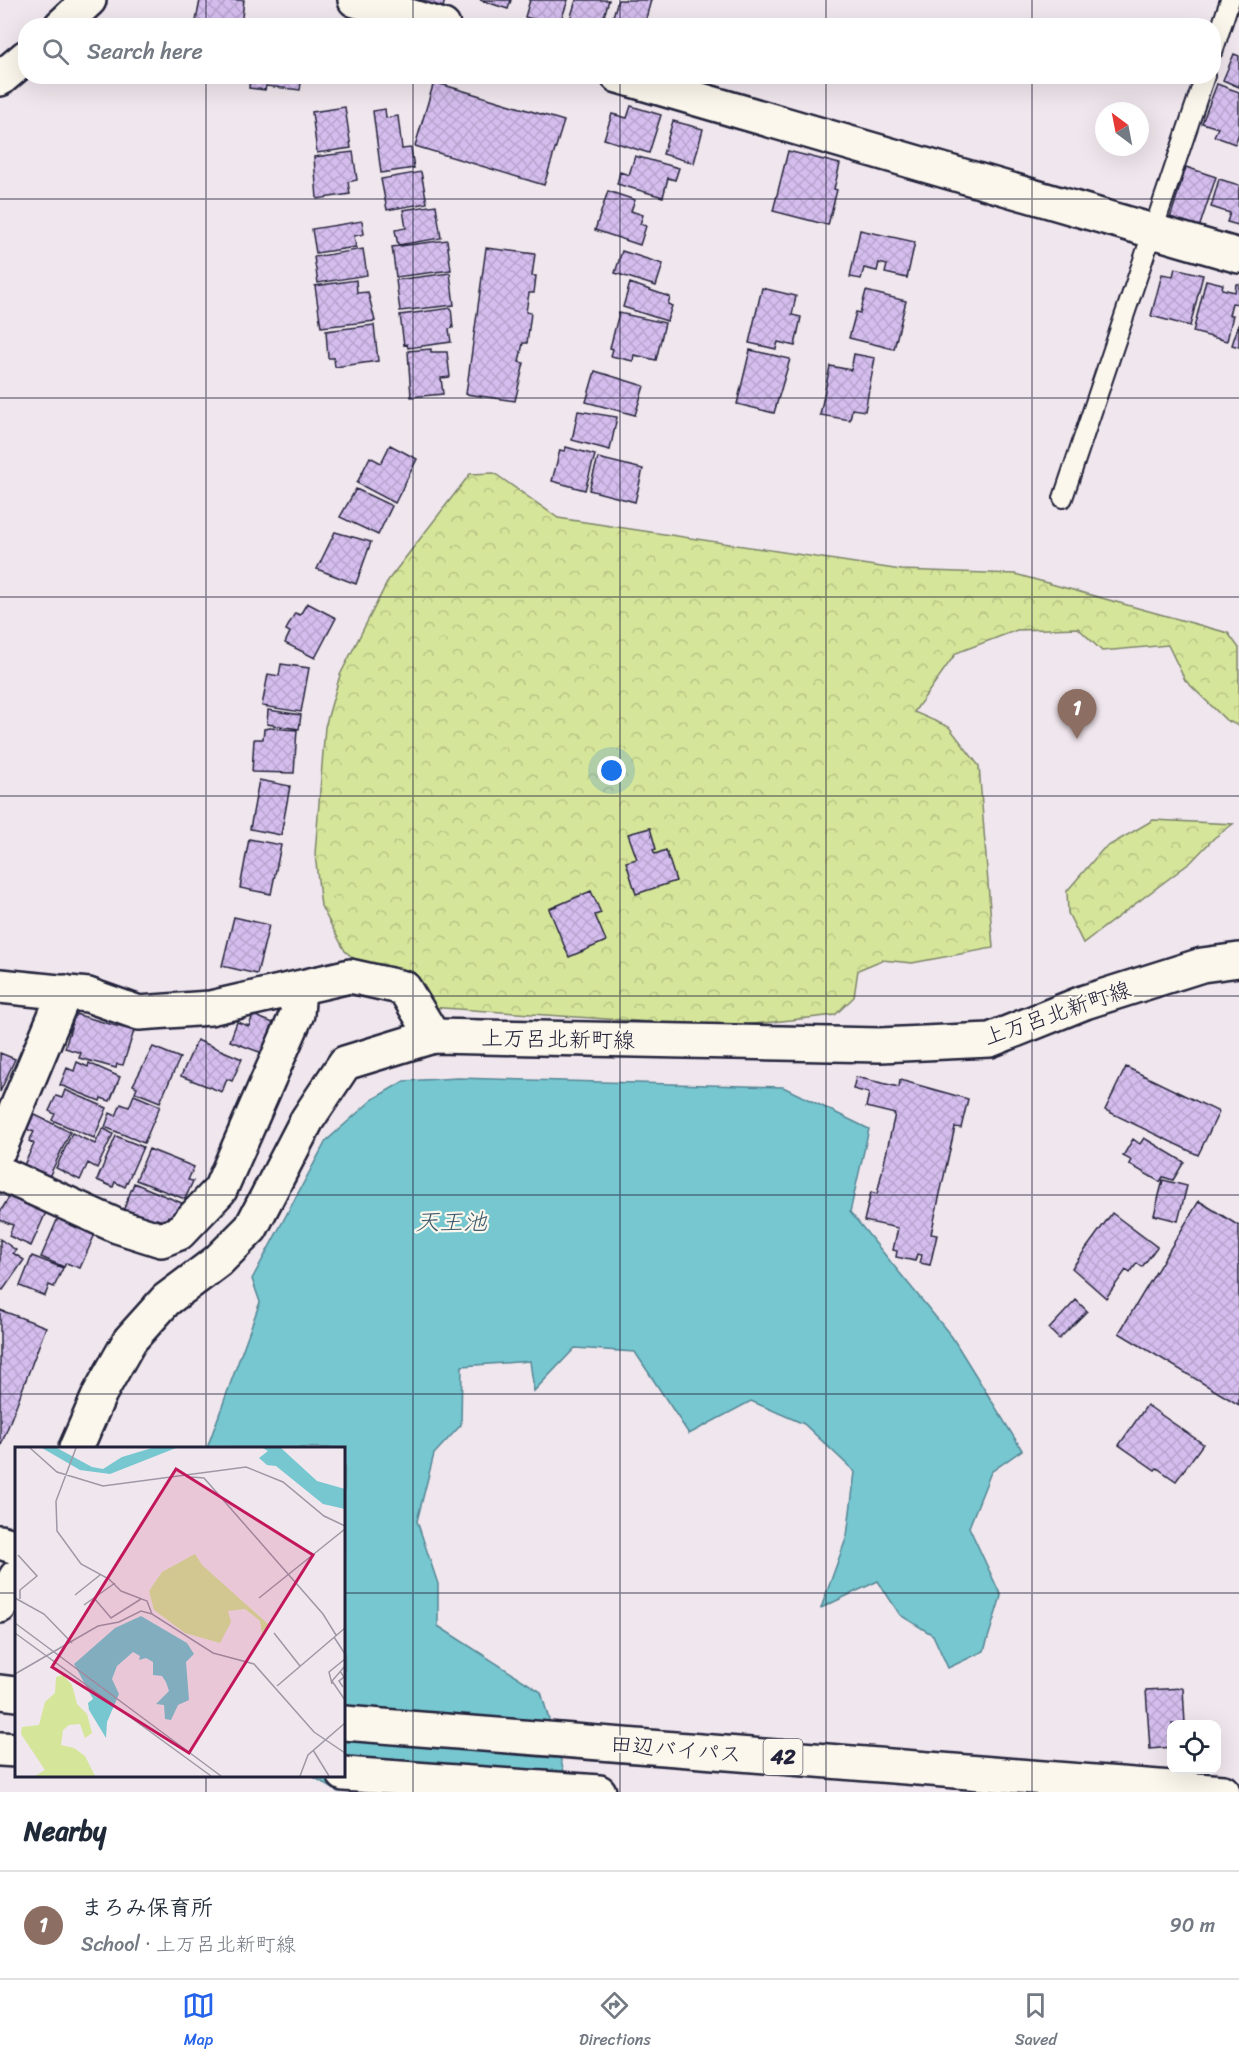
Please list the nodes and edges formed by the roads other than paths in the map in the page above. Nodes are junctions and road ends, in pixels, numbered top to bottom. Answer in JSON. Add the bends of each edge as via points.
{"nodes":[{"id":1,"x":89,"y":0,"type":"edge"},
{"id":2,"x":355,"y":0,"type":"edge"},
{"id":3,"x":1230,"y":0,"type":"edge"},
{"id":4,"x":69,"y":18,"type":"edge"},
{"id":5,"x":415,"y":18,"type":"edge"},
{"id":6,"x":1221,"y":28,"type":"edge"},
{"id":7,"x":18,"y":64,"type":"edge"},
{"id":8,"x":0,"y":79,"type":"edge"},
{"id":9,"x":645,"y":84,"type":"edge"},
{"id":10,"x":1201,"y":84,"type":"edge"},
{"id":11,"x":1153,"y":232,"type":"junction"},
{"id":12,"x":1239,"y":256,"type":"edge"},
{"id":13,"x":1064,"y":498,"type":"dead end"},
{"id":14,"x":1239,"y":960,"type":"edge"},
{"id":15,"x":0,"y":986,"type":"edge"},
{"id":16,"x":300,"y":988,"type":"junction"},
{"id":17,"x":65,"y":992,"type":"junction"},
{"id":18,"x":433,"y":1036,"type":"junction"},
{"id":19,"x":0,"y":1148,"type":"edge"},
{"id":20,"x":0,"y":1173,"type":"edge"},
{"id":21,"x":77,"y":1447,"type":"edge"},
{"id":22,"x":0,"y":1542,"type":"edge"},
{"id":23,"x":15,"y":1547,"type":"edge"},
{"id":24,"x":15,"y":1579,"type":"edge"},
{"id":25,"x":0,"y":1606,"type":"edge"},
{"id":26,"x":0,"y":1692,"type":"edge"},
{"id":27,"x":15,"y":1694,"type":"edge"},
{"id":28,"x":345,"y":1723,"type":"edge"},
{"id":29,"x":0,"y":1749,"type":"edge"},
{"id":30,"x":15,"y":1750,"type":"edge"},
{"id":31,"x":345,"y":1774,"type":"edge"},
{"id":32,"x":599,"y":1792,"type":"edge"},
{"id":33,"x":1223,"y":1792,"type":"edge"}],
"edges":[{"from":1,"to":4,"type":"main road"},
{"from":2,"to":5,"type":"main road"},
{"from":3,"to":6,"type":"lane"},
{"from":7,"to":8,"type":"main road"},
{"from":9,"to":11,"type":"main road"},
{"from":10,"to":11,"type":"lane"},
{"from":11,"to":12,"type":"main road"},
{"from":11,"to":13,"type":"lane"},
{"from":14,"to":18,"type":"main road","name":"上万呂北新町線","via":[[1203,965],[1085,1002],[990,1040],[880,1045]]},
{"from":15,"to":17,"type":"main road"},
{"from":16,"to":17,"type":"main road","via":[[210,1008],[139,1013],[88,995]]},
{"from":16,"to":18,"type":"main road","via":[[350,976],[405,988]]},
{"from":16,"to":20,"type":"main road","via":[[297,1014],[219,1190],[179,1233],[161,1240],[117,1226]]},
{"from":17,"to":19,"type":"main road"},
{"from":18,"to":21,"type":"main road","name":"上万呂北新町線","via":[[345,1063],[307,1120],[251,1228],[218,1261],[166,1300],[130,1340],[100,1393]]},
{"from":22,"to":23,"type":"main road"},
{"from":24,"to":25,"type":"main road"},
{"from":26,"to":27,"type":"main road"},
{"from":28,"to":33,"type":"main road","name":"田辺バイパス","number":"42"},
{"from":29,"to":30,"type":"main road"},
{"from":31,"to":32,"type":"main road"}]}
